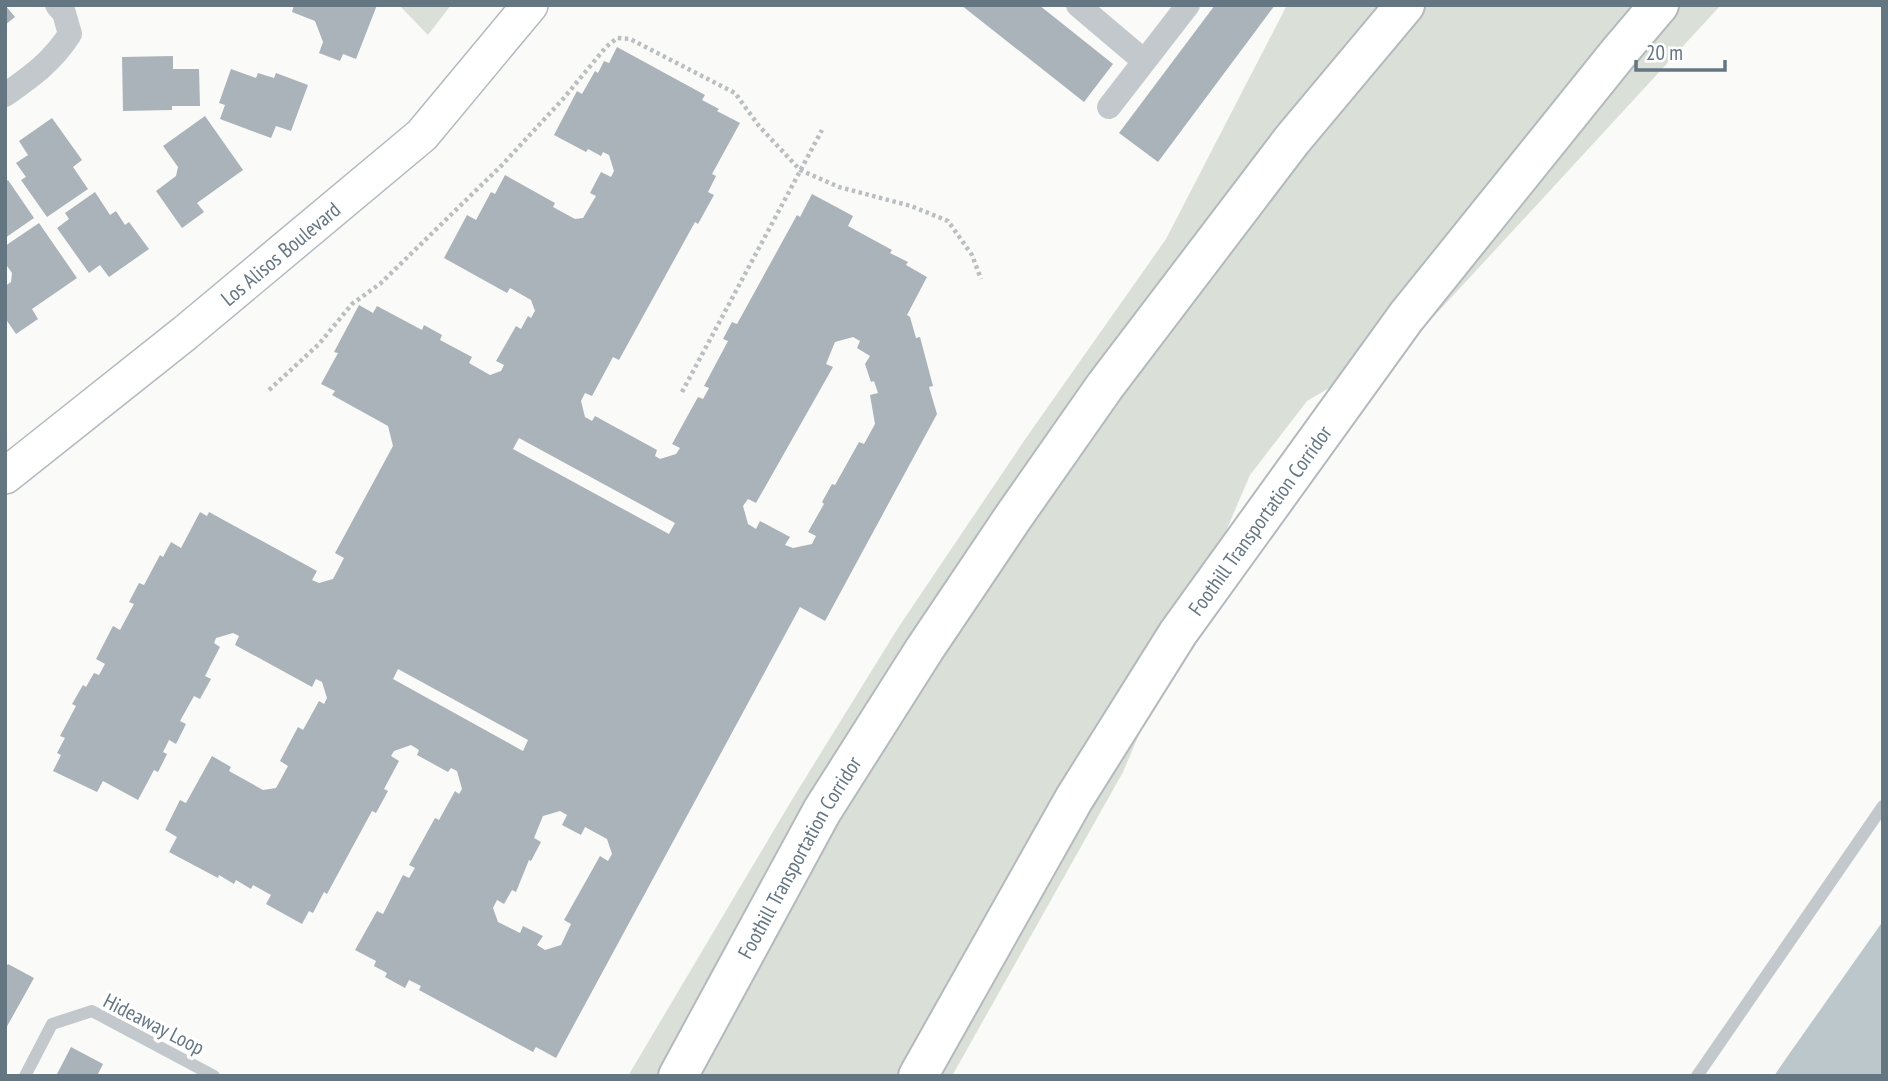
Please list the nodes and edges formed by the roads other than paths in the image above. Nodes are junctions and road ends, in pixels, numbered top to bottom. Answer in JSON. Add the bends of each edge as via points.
{"nodes":[{"id":1,"x":57,"y":5,"type":"edge"},
{"id":2,"x":530,"y":5,"type":"edge"},
{"id":3,"x":1078,"y":5,"type":"edge"},
{"id":4,"x":1188,"y":5,"type":"edge"},
{"id":5,"x":1405,"y":5,"type":"edge"},
{"id":6,"x":1659,"y":5,"type":"edge"},
{"id":7,"x":1144,"y":61,"type":"junction"},
{"id":8,"x":5,"y":94,"type":"edge"},
{"id":9,"x":1109,"y":107,"type":"dead end"},
{"id":10,"x":5,"y":476,"type":"edge"},
{"id":11,"x":1883,"y":806,"type":"edge"},
{"id":12,"x":24,"y":1076,"type":"edge"},
{"id":13,"x":214,"y":1076,"type":"edge"},
{"id":14,"x":678,"y":1076,"type":"edge"},
{"id":15,"x":918,"y":1076,"type":"edge"},
{"id":16,"x":1697,"y":1076,"type":"edge"}],
"edges":[{"from":1,"to":8,"type":"street","via":[[70,34],[57,54]]},
{"from":2,"to":10,"type":"main road","name":"Los Alisos Boulevard","via":[[422,135]]},
{"from":3,"to":7,"type":"street"},
{"from":4,"to":7,"type":"street"},
{"from":5,"to":14,"type":"highway","name":"Foothill Transportation Corridor","via":[[1292,140],[1105,386],[1014,516],[822,811]]},
{"from":6,"to":15,"type":"highway","name":"Foothill Transportation Corridor","via":[[1406,317],[1178,633],[1068,811]]},
{"from":7,"to":9,"type":"street"},
{"from":11,"to":16,"type":"lane"},
{"from":12,"to":13,"type":"lane","name":"Hideaway Loop","via":[[52,1024],[92,1011]]}]}
